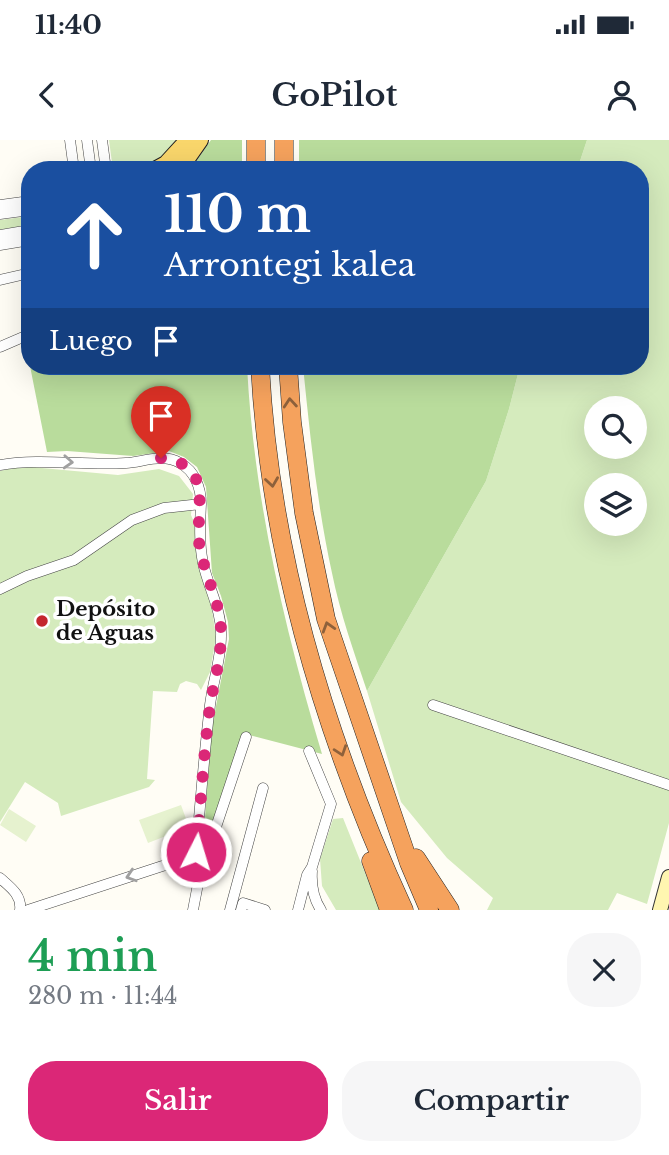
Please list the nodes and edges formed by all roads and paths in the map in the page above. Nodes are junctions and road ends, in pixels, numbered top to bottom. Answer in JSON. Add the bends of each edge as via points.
{"nodes":[{"id":1,"x":70,"y":140,"type":"edge"},
{"id":2,"x":87,"y":140,"type":"edge"},
{"id":3,"x":102,"y":140,"type":"edge"},
{"id":4,"x":188,"y":140,"type":"edge"},
{"id":5,"x":200,"y":140,"type":"edge"},
{"id":6,"x":256,"y":140,"type":"edge"},
{"id":7,"x":284,"y":142,"type":"edge"},
{"id":8,"x":73,"y":161,"type":"edge"},
{"id":9,"x":90,"y":161,"type":"edge"},
{"id":10,"x":105,"y":161,"type":"edge"},
{"id":11,"x":169,"y":161,"type":"edge"},
{"id":12,"x":185,"y":161,"type":"edge"},
{"id":13,"x":256,"y":161,"type":"edge"},
{"id":14,"x":284,"y":161,"type":"edge"},
{"id":15,"x":21,"y":202,"type":"edge"},
{"id":16,"x":0,"y":205,"type":"edge"},
{"id":17,"x":21,"y":211,"type":"edge"},
{"id":18,"x":0,"y":214,"type":"edge"},
{"id":19,"x":21,"y":232,"type":"edge"},
{"id":20,"x":0,"y":235,"type":"edge"},
{"id":21,"x":21,"y":242,"type":"edge"},
{"id":22,"x":0,"y":245,"type":"edge"},
{"id":23,"x":21,"y":275,"type":"edge"},
{"id":24,"x":0,"y":280,"type":"edge"},
{"id":25,"x":21,"y":338,"type":"edge"},
{"id":26,"x":0,"y":347,"type":"edge"},
{"id":27,"x":261,"y":375,"type":"edge"},
{"id":28,"x":289,"y":375,"type":"edge"},
{"id":29,"x":0,"y":465,"type":"edge"},
{"id":30,"x":201,"y":504,"type":"junction"},
{"id":31,"x":0,"y":589,"type":"edge"},
{"id":32,"x":433,"y":705,"type":"dead end"},
{"id":33,"x":246,"y":737,"type":"dead end"},
{"id":34,"x":309,"y":751,"type":"dead end"},
{"id":35,"x":669,"y":785,"type":"edge"},
{"id":36,"x":263,"y":788,"type":"dead end"},
{"id":37,"x":390,"y":809,"type":"junction"},
{"id":38,"x":369,"y":826,"type":"junction"},
{"id":39,"x":200,"y":858,"type":"junction"},
{"id":40,"x":312,"y":867,"type":"junction"},
{"id":41,"x":669,"y":877,"type":"edge"},
{"id":42,"x":0,"y":878,"type":"edge"},
{"id":43,"x":318,"y":906,"type":"edge"},
{"id":44,"x":20,"y":910,"type":"edge"},
{"id":45,"x":28,"y":910,"type":"edge"},
{"id":46,"x":192,"y":910,"type":"edge"},
{"id":47,"x":230,"y":910,"type":"edge"},
{"id":48,"x":240,"y":910,"type":"edge"},
{"id":49,"x":265,"y":910,"type":"edge"},
{"id":50,"x":300,"y":910,"type":"edge"},
{"id":51,"x":389,"y":910,"type":"edge"},
{"id":52,"x":404,"y":910,"type":"edge"},
{"id":53,"x":429,"y":910,"type":"edge"},
{"id":54,"x":450,"y":910,"type":"edge"},
{"id":55,"x":660,"y":910,"type":"edge"}],
"edges":[{"from":1,"to":8,"type":"street"},
{"from":2,"to":9,"type":"street"},
{"from":3,"to":10,"type":"street"},
{"from":4,"to":11,"type":"main road"},
{"from":5,"to":12,"type":"main road"},
{"from":6,"to":13,"type":"highway"},
{"from":7,"to":14,"type":"highway"},
{"from":15,"to":16,"type":"street"},
{"from":17,"to":18,"type":"street"},
{"from":19,"to":20,"type":"street"},
{"from":21,"to":22,"type":"street"},
{"from":23,"to":24,"type":"street"},
{"from":25,"to":26,"type":"street"},
{"from":27,"to":38,"type":"highway","one_way":true,"via":[[271,478],[294,602],[318,687]]},
{"from":37,"to":28,"type":"highway","one_way":true,"via":[[318,586],[299,475]]},
{"from":29,"to":30,"type":"street","one_way":true,"via":[[171,459],[189,470],[201,491]]},
{"from":30,"to":31,"type":"street","via":[[164,508],[132,520],[74,560]]},
{"from":30,"to":39,"type":"street","via":[[199,540],[221,633]]},
{"from":32,"to":35,"type":"street"},
{"from":33,"to":39,"type":"street"},
{"from":34,"to":40,"type":"street","via":[[331,804]]},
{"from":36,"to":47,"type":"street"},
{"from":37,"to":53,"type":"highway"},
{"from":37,"to":54,"type":"highway"},
{"from":38,"to":51,"type":"highway","via":[[370,859]]},
{"from":38,"to":52,"type":"highway"},
{"from":39,"to":45,"type":"street","one_way":true},
{"from":39,"to":46,"type":"street"},
{"from":40,"to":43,"type":"street"},
{"from":40,"to":50,"type":"street","via":[[306,875]]},
{"from":41,"to":55,"type":"main road"},
{"from":42,"to":44,"type":"street","via":[[17,894]]},
{"from":43,"to":50,"type":"street","via":[[306,904]]},
{"from":48,"to":49,"type":"street","via":[[243,903]]}]}
